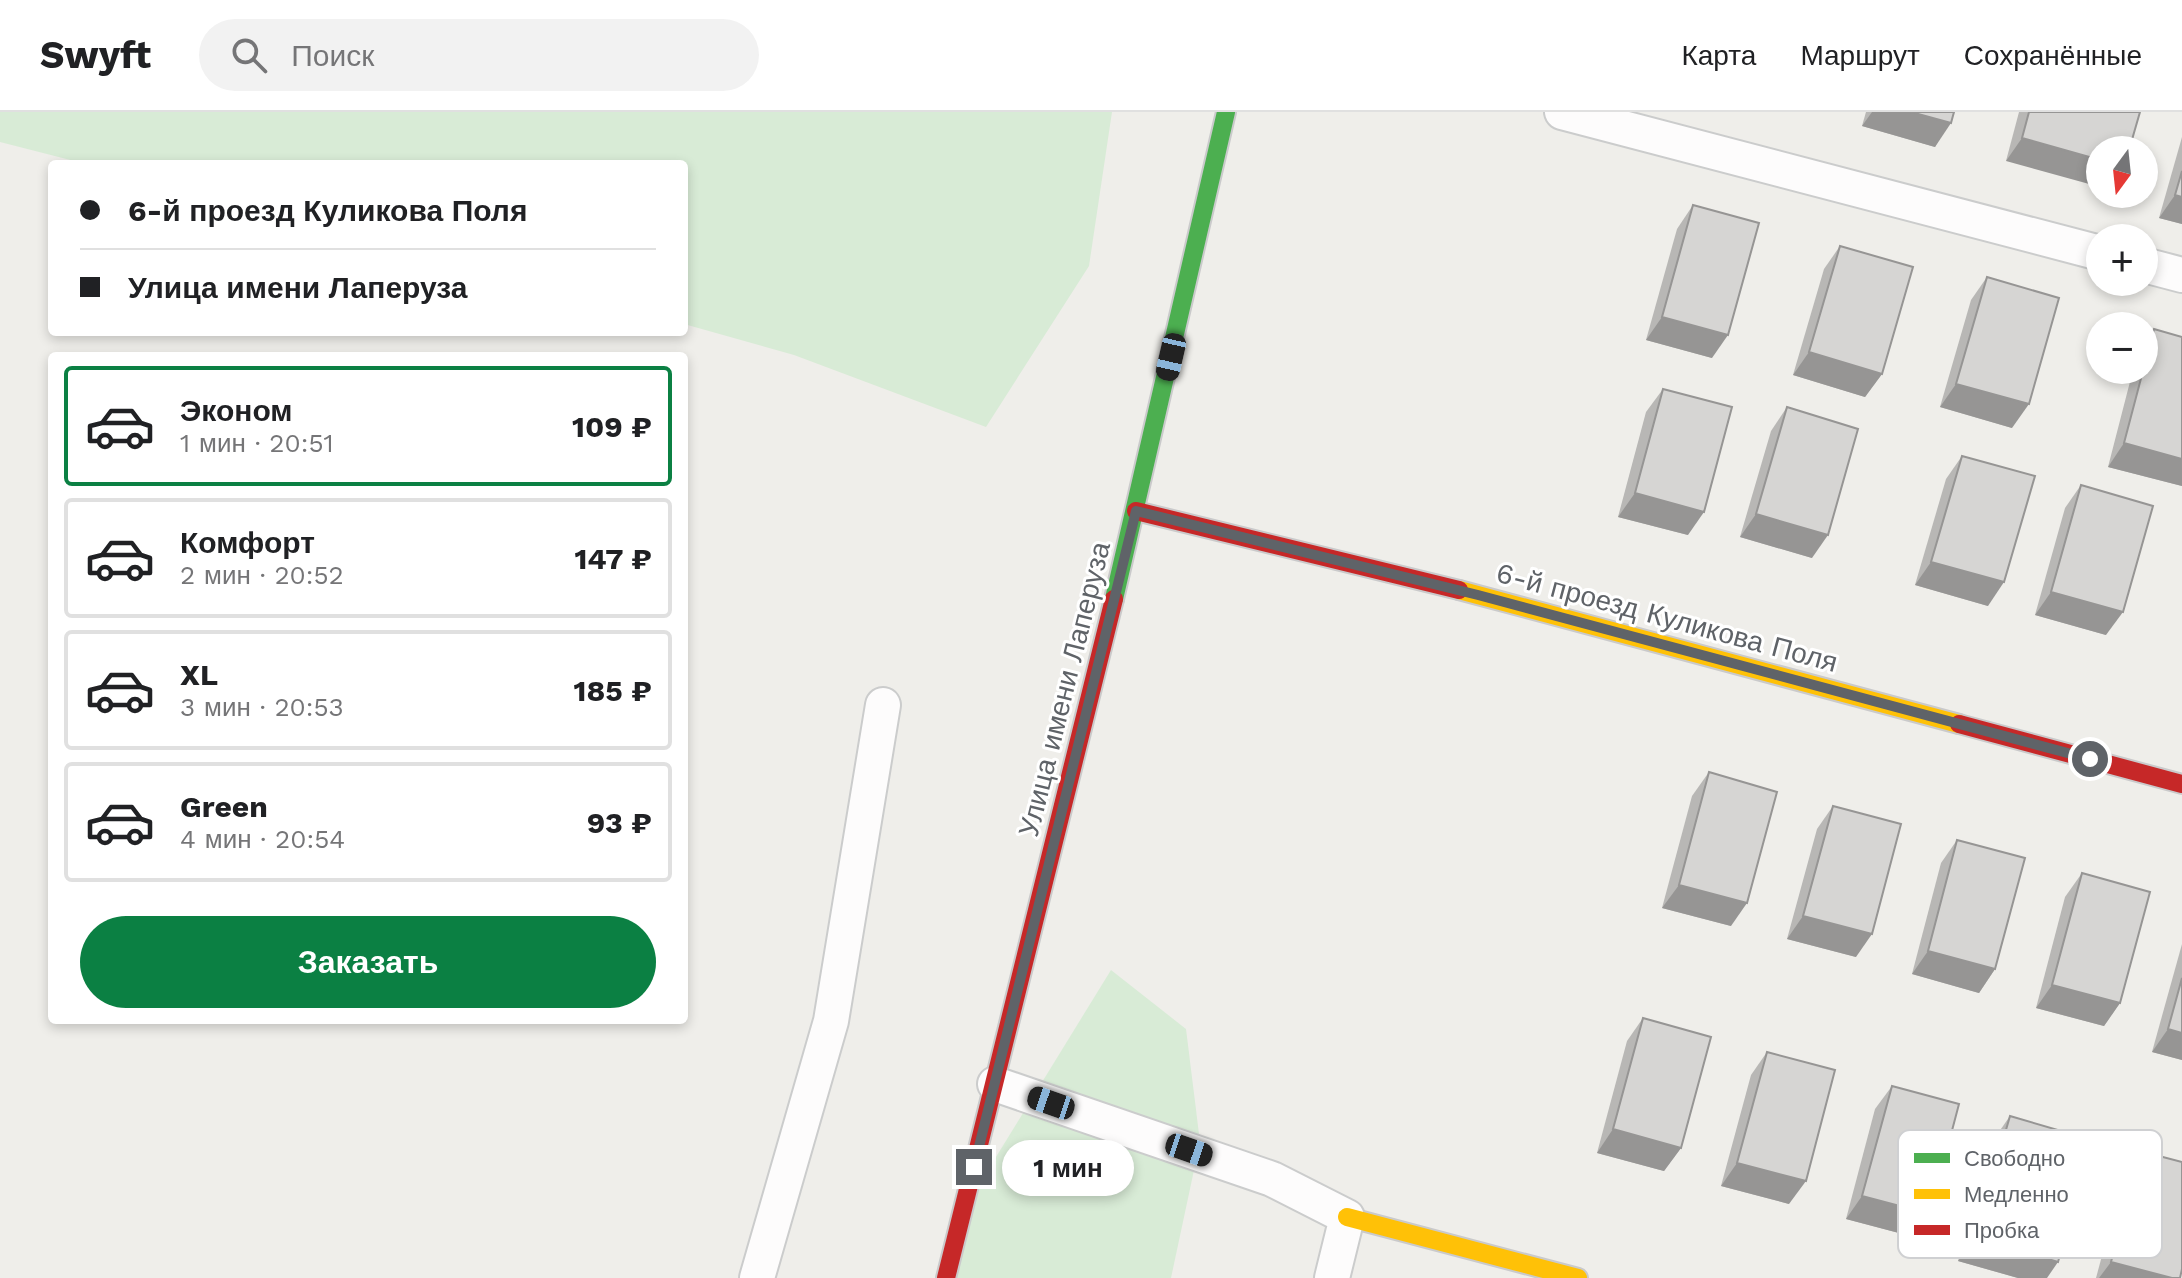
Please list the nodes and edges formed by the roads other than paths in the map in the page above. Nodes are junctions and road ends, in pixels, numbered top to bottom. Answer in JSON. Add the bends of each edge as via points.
{"nodes":[{"id":1,"x":1226,"y":112,"type":"edge"},
{"id":2,"x":1562,"y":112,"type":"edge"},
{"id":3,"x":2086,"y":249,"type":"edge"},
{"id":4,"x":2158,"y":269,"type":"edge"},
{"id":5,"x":2182,"y":275,"type":"edge"},
{"id":6,"x":1136,"y":511,"type":"junction"},
{"id":7,"x":883,"y":705,"type":"dead end"},
{"id":8,"x":2182,"y":784,"type":"edge"},
{"id":9,"x":995,"y":1084,"type":"junction"},
{"id":10,"x":1347,"y":1217,"type":"junction"},
{"id":11,"x":757,"y":1278,"type":"edge"},
{"id":12,"x":946,"y":1278,"type":"edge"},
{"id":13,"x":1332,"y":1278,"type":"edge"},
{"id":14,"x":1578,"y":1278,"type":"edge"}],
"edges":[{"from":1,"to":6,"type":"street","name":"Улица имени Лаперуза"},
{"from":2,"to":3,"type":"lane"},
{"from":4,"to":5,"type":"lane"},
{"from":6,"to":8,"type":"street","name":"6-й проезд Куликова Поля","via":[[1478,595]]},
{"from":6,"to":9,"type":"street","name":"Улица имени Лаперуза"},
{"from":7,"to":11,"type":"lane","via":[[831,1021]]},
{"from":9,"to":10,"type":"lane","via":[[1272,1179]]},
{"from":9,"to":12,"type":"street","name":"Улица имени Лаперуза"},
{"from":10,"to":13,"type":"lane"},
{"from":10,"to":14,"type":"street"}]}
